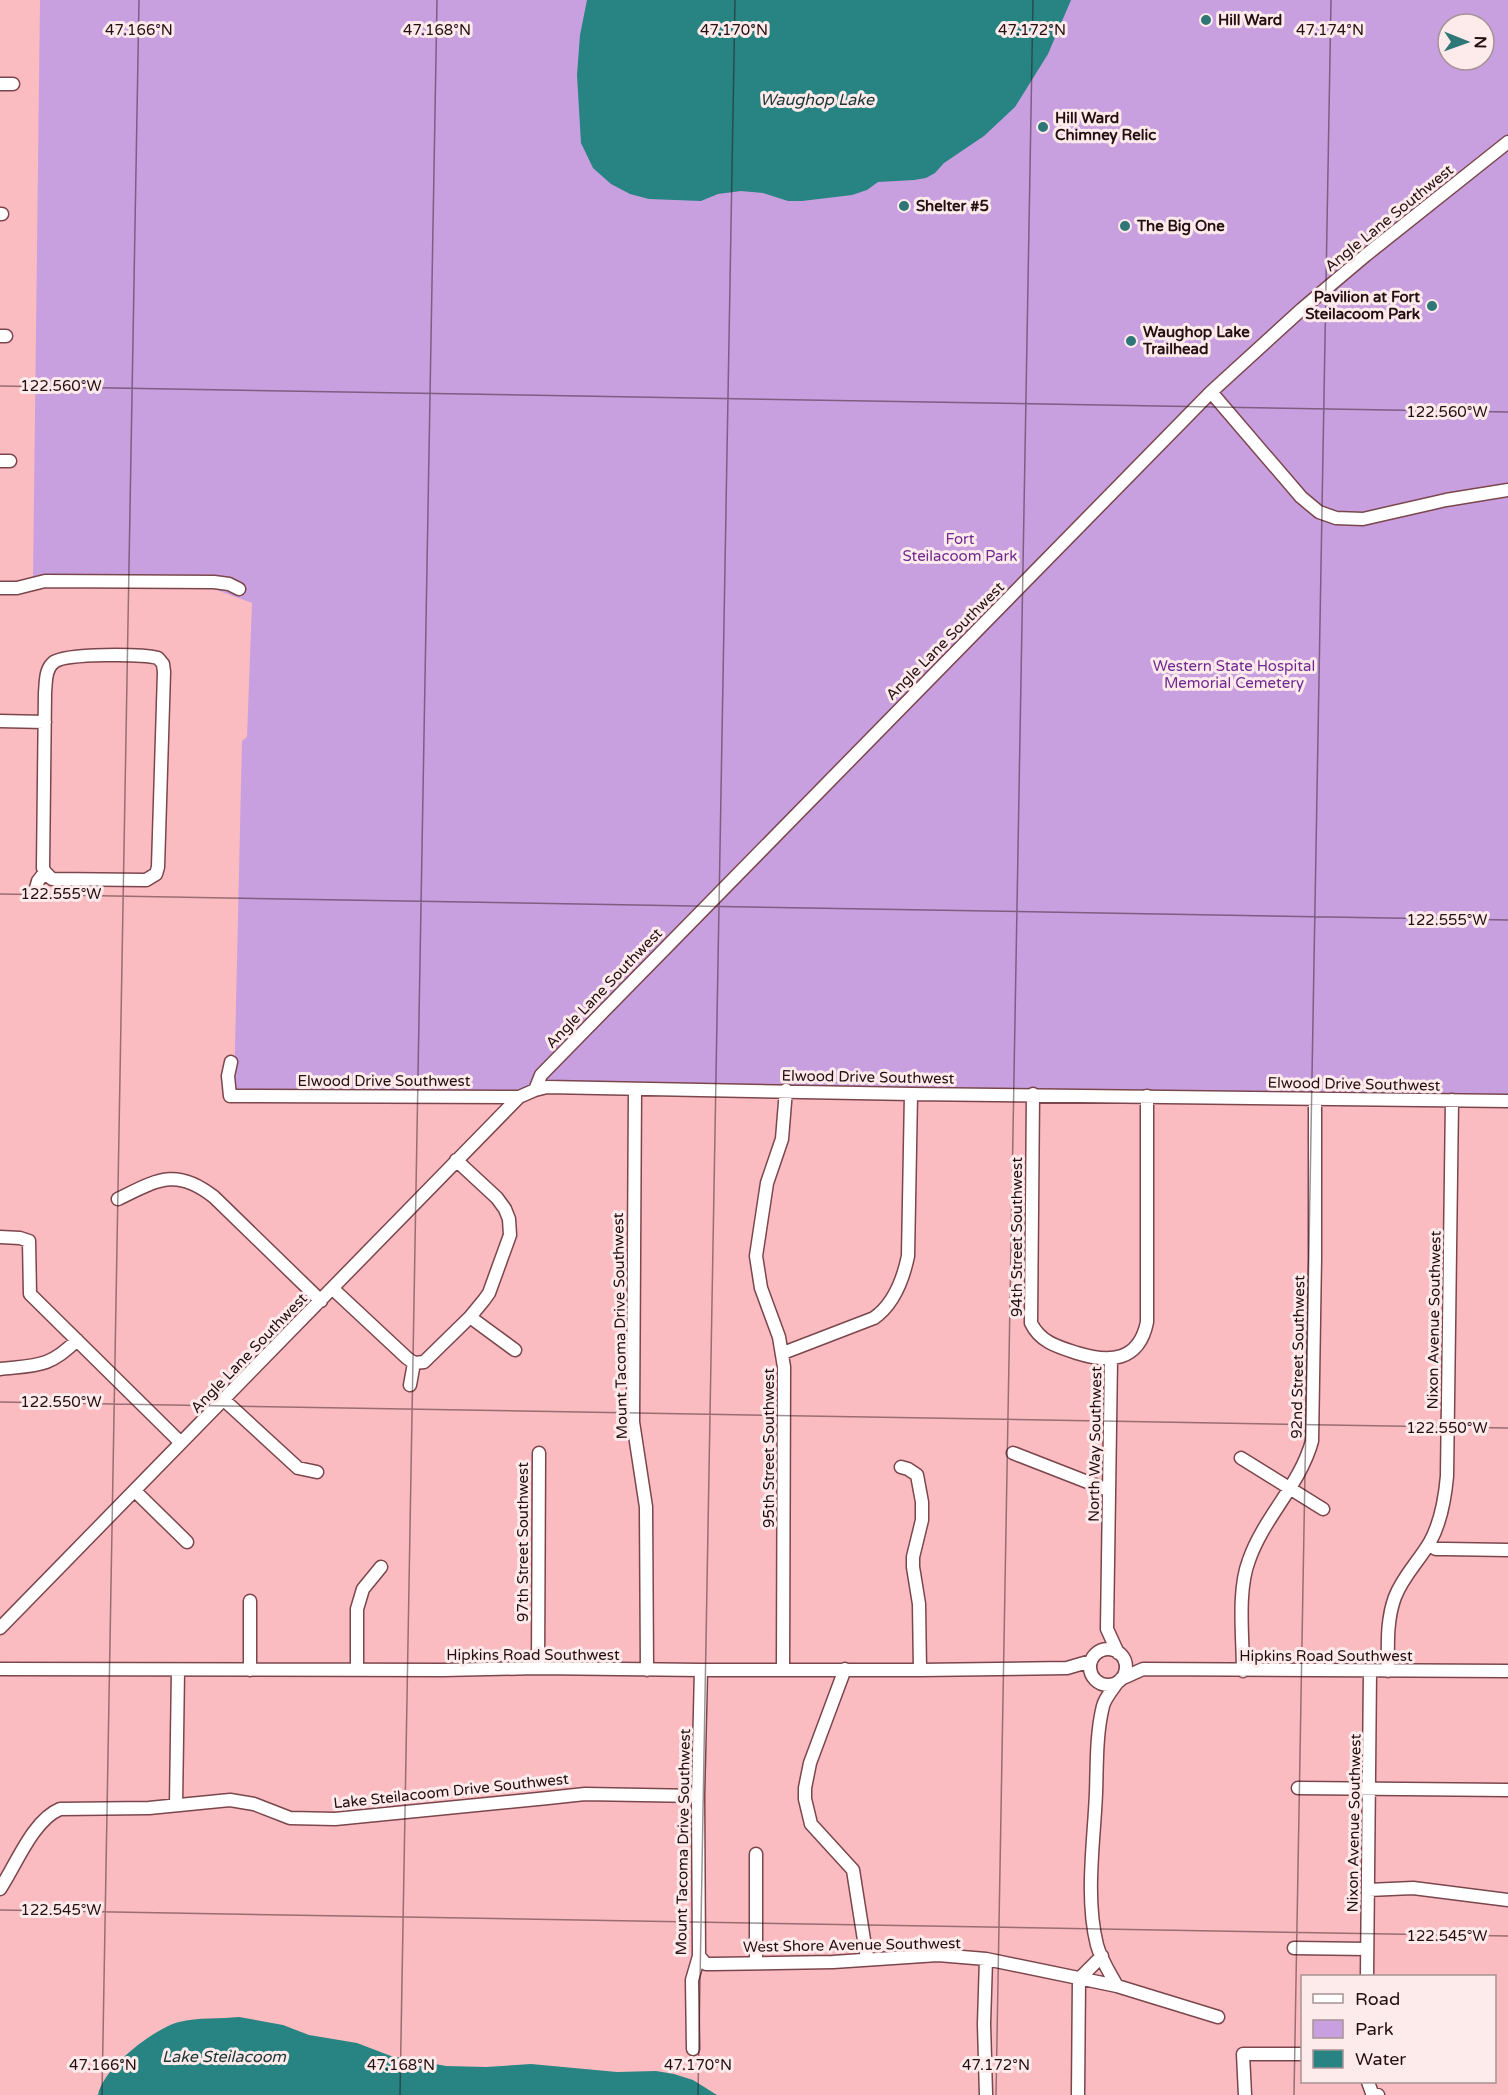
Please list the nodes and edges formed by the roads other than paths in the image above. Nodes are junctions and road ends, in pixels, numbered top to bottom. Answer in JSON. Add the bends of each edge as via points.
{"nodes":[{"id":1,"x":0,"y":84,"type":"edge"},
{"id":2,"x":13,"y":84,"type":"dead end"},
{"id":3,"x":1508,"y":142,"type":"edge"},
{"id":4,"x":1211,"y":392,"type":"junction"},
{"id":5,"x":1508,"y":490,"type":"edge"},
{"id":6,"x":0,"y":588,"type":"edge"},
{"id":7,"x":239,"y":590,"type":"dead end"},
{"id":8,"x":0,"y":721,"type":"edge"},
{"id":9,"x":45,"y":722,"type":"junction"},
{"id":10,"x":45,"y":872,"type":"junction"},
{"id":11,"x":36,"y":892,"type":"dead end"},
{"id":12,"x":231,"y":1062,"type":"dead end"},
{"id":13,"x":635,"y":1089,"type":"junction"},
{"id":14,"x":535,"y":1090,"type":"junction"},
{"id":15,"x":786,"y":1090,"type":"junction"},
{"id":16,"x":911,"y":1094,"type":"junction"},
{"id":17,"x":1033,"y":1094,"type":"junction"},
{"id":18,"x":1147,"y":1096,"type":"junction"},
{"id":19,"x":519,"y":1097,"type":"junction"},
{"id":20,"x":1314,"y":1099,"type":"junction"},
{"id":21,"x":1452,"y":1100,"type":"junction"},
{"id":22,"x":1508,"y":1101,"type":"edge"},
{"id":23,"x":456,"y":1160,"type":"junction"},
{"id":24,"x":118,"y":1199,"type":"dead end"},
{"id":25,"x":0,"y":1237,"type":"edge"},
{"id":26,"x":333,"y":1289,"type":"junction"},
{"id":27,"x":321,"y":1301,"type":"junction"},
{"id":28,"x":470,"y":1317,"type":"junction"},
{"id":29,"x":77,"y":1340,"type":"junction"},
{"id":30,"x":514,"y":1350,"type":"dead end"},
{"id":31,"x":783,"y":1353,"type":"junction"},
{"id":32,"x":1111,"y":1359,"type":"junction"},
{"id":33,"x":414,"y":1363,"type":"junction"},
{"id":34,"x":0,"y":1369,"type":"edge"},
{"id":35,"x":410,"y":1385,"type":"dead end"},
{"id":36,"x":224,"y":1400,"type":"junction"},
{"id":37,"x":181,"y":1443,"type":"junction"},
{"id":38,"x":539,"y":1453,"type":"dead end"},
{"id":39,"x":1013,"y":1453,"type":"dead end"},
{"id":40,"x":1241,"y":1458,"type":"dead end"},
{"id":41,"x":901,"y":1467,"type":"dead end"},
{"id":42,"x":316,"y":1472,"type":"dead end"},
{"id":43,"x":1289,"y":1488,"type":"junction"},
{"id":44,"x":1108,"y":1490,"type":"junction"},
{"id":45,"x":135,"y":1491,"type":"junction"},
{"id":46,"x":1323,"y":1509,"type":"dead end"},
{"id":47,"x":187,"y":1542,"type":"dead end"},
{"id":48,"x":1429,"y":1545,"type":"junction"},
{"id":49,"x":1508,"y":1550,"type":"edge"},
{"id":50,"x":381,"y":1567,"type":"dead end"},
{"id":51,"x":250,"y":1602,"type":"dead end"},
{"id":52,"x":1,"y":1625,"type":"edge"},
{"id":53,"x":1107,"y":1629,"type":"junction"},
{"id":54,"x":1120,"y":1655,"type":"junction"},
{"id":55,"x":1094,"y":1658,"type":"junction"},
{"id":56,"x":538,"y":1668,"type":"junction"},
{"id":57,"x":1067,"y":1668,"type":"junction"},
{"id":58,"x":0,"y":1669,"type":"edge"},
{"id":59,"x":783,"y":1669,"type":"junction"},
{"id":60,"x":845,"y":1669,"type":"junction"},
{"id":61,"x":1143,"y":1669,"type":"junction"},
{"id":62,"x":178,"y":1670,"type":"junction"},
{"id":63,"x":249,"y":1670,"type":"junction"},
{"id":64,"x":357,"y":1670,"type":"junction"},
{"id":65,"x":647,"y":1670,"type":"junction"},
{"id":66,"x":701,"y":1670,"type":"junction"},
{"id":67,"x":920,"y":1670,"type":"junction"},
{"id":68,"x":1243,"y":1671,"type":"junction"},
{"id":69,"x":1370,"y":1671,"type":"junction"},
{"id":70,"x":1388,"y":1671,"type":"junction"},
{"id":71,"x":1508,"y":1671,"type":"edge"},
{"id":72,"x":1094,"y":1678,"type":"junction"},
{"id":73,"x":1119,"y":1681,"type":"junction"},
{"id":74,"x":1104,"y":1704,"type":"junction"},
{"id":75,"x":1298,"y":1788,"type":"dead end"},
{"id":76,"x":1370,"y":1790,"type":"junction"},
{"id":77,"x":1508,"y":1790,"type":"edge"},
{"id":78,"x":698,"y":1796,"type":"junction"},
{"id":79,"x":176,"y":1805,"type":"junction"},
{"id":80,"x":756,"y":1854,"type":"dead end"},
{"id":81,"x":0,"y":1889,"type":"edge"},
{"id":82,"x":1368,"y":1890,"type":"junction"},
{"id":83,"x":1508,"y":1900,"type":"edge"},
{"id":84,"x":1294,"y":1948,"type":"dead end"},
{"id":85,"x":1367,"y":1949,"type":"junction"},
{"id":86,"x":699,"y":1956,"type":"junction"},
{"id":87,"x":1102,"y":1956,"type":"junction"},
{"id":88,"x":867,"y":1959,"type":"junction"},
{"id":89,"x":986,"y":1959,"type":"junction"},
{"id":90,"x":756,"y":1963,"type":"junction"},
{"id":91,"x":1367,"y":1975,"type":"edge"},
{"id":92,"x":1079,"y":1979,"type":"junction"},
{"id":93,"x":1118,"y":1986,"type":"junction"},
{"id":94,"x":1218,"y":2017,"type":"dead end"},
{"id":95,"x":693,"y":2049,"type":"dead end"},
{"id":96,"x":1301,"y":2054,"type":"edge"},
{"id":97,"x":986,"y":2095,"type":"edge"},
{"id":98,"x":1078,"y":2095,"type":"edge"},
{"id":99,"x":1245,"y":2095,"type":"edge"}],
"edges":[{"from":1,"to":2,"type":"street"},
{"from":3,"to":4,"type":"street","name":"Angle Lane Southwest","via":[[1302,309]]},
{"from":4,"to":5,"type":"street","via":[[1301,497],[1319,512],[1336,518],[1363,519]]},
{"from":4,"to":14,"type":"street","name":"Angle Lane Southwest","via":[[541,1075]]},
{"from":6,"to":7,"type":"street","via":[[45,581],[214,582]]},
{"from":8,"to":9,"type":"street"},
{"from":9,"to":10,"type":"street"},
{"from":9,"to":10,"type":"street","via":[[46,678],[57,660],[85,655],[156,657],[163,664],[156,874],[146,880],[52,879]]},
{"from":10,"to":11,"type":"street"},
{"from":12,"to":19,"type":"street","name":"Elwood Drive Southwest","via":[[230,1096]]},
{"from":13,"to":14,"type":"street","name":"Elwood Drive Southwest"},
{"from":13,"to":15,"type":"street","name":"Elwood Drive Southwest"},
{"from":13,"to":65,"type":"street","name":"Mount Tacoma Drive Southwest","via":[[633,1422],[646,1507]]},
{"from":14,"to":19,"type":"street","name":"Elwood Drive Southwest"},
{"from":15,"to":16,"type":"street","name":"Elwood Drive Southwest"},
{"from":15,"to":31,"type":"street","name":"95th Street Southwest","via":[[782,1139],[763,1199],[756,1256],[761,1288]]},
{"from":16,"to":17,"type":"street","name":"Elwood Drive Southwest"},
{"from":16,"to":31,"type":"street","via":[[908,1256],[897,1289],[886,1309],[873,1318]]},
{"from":17,"to":18,"type":"street","name":"Elwood Drive Southwest"},
{"from":17,"to":32,"type":"street","name":"94th Street Southwest","via":[[1031,1323],[1055,1346],[1092,1358]]},
{"from":18,"to":20,"type":"street","name":"Elwood Drive Southwest"},
{"from":18,"to":32,"type":"street","name":"North Way Southwest","via":[[1147,1322],[1134,1347]]},
{"from":19,"to":23,"type":"street","name":"Angle Lane Southwest"},
{"from":20,"to":21,"type":"street","name":"Elwood Drive Southwest"},
{"from":20,"to":43,"type":"street","name":"92nd Street Southwest","via":[[1313,1431],[1306,1460]]},
{"from":21,"to":22,"type":"street","name":"Elwood Drive Southwest"},
{"from":21,"to":48,"type":"street","name":"Nixon Avenue Southwest","via":[[1447,1476],[1441,1514]]},
{"from":23,"to":26,"type":"street","name":"Angle Lane Southwest"},
{"from":23,"to":28,"type":"street","via":[[497,1198],[505,1209],[510,1230],[489,1293]]},
{"from":24,"to":27,"type":"street","via":[[167,1179],[201,1187]]},
{"from":25,"to":29,"type":"street","via":[[30,1244],[30,1294]]},
{"from":26,"to":27,"type":"street","name":"Angle Lane Southwest"},
{"from":26,"to":33,"type":"street"},
{"from":27,"to":36,"type":"street","name":"Angle Lane Southwest"},
{"from":28,"to":30,"type":"street"},
{"from":28,"to":33,"type":"street","via":[[424,1362]]},
{"from":29,"to":34,"type":"street","via":[[65,1353],[43,1365]]},
{"from":29,"to":37,"type":"street"},
{"from":31,"to":59,"type":"street","name":"95th Street Southwest"},
{"from":32,"to":44,"type":"street","name":"North Way Southwest"},
{"from":33,"to":35,"type":"street"},
{"from":36,"to":37,"type":"street","name":"Angle Lane Southwest"},
{"from":36,"to":42,"type":"street","via":[[298,1467]]},
{"from":37,"to":45,"type":"street","name":"Angle Lane Southwest"},
{"from":38,"to":56,"type":"street","name":"97th Street Southwest"},
{"from":39,"to":44,"type":"street"},
{"from":40,"to":43,"type":"street"},
{"from":41,"to":67,"type":"street","via":[[917,1475],[922,1502],[921,1527],[913,1557],[919,1604]]},
{"from":43,"to":46,"type":"street"},
{"from":43,"to":68,"type":"street","name":"92nd Street Southwest","via":[[1246,1569]]},
{"from":44,"to":53,"type":"street","name":"North Way Southwest"},
{"from":45,"to":47,"type":"street"},
{"from":45,"to":52,"type":"street","name":"Angle Lane Southwest"},
{"from":48,"to":49,"type":"street","via":[[1436,1549]]},
{"from":48,"to":70,"type":"street","name":"Nixon Avenue Southwest","via":[[1395,1597],[1388,1633]]},
{"from":50,"to":64,"type":"street","via":[[363,1589],[357,1609]]},
{"from":51,"to":63,"type":"street"},
{"from":53,"to":54,"type":"street","name":"North Way Southwest"},
{"from":53,"to":55,"type":"street","name":"North Way Southwest"},
{"from":54,"to":55,"type":"street","via":[[1107,1650]]},
{"from":54,"to":61,"type":"street","name":"Hipkins Road Southwest"},
{"from":54,"to":73,"type":"street","via":[[1125,1668]]},
{"from":55,"to":57,"type":"street","name":"Hipkins Road Southwest"},
{"from":55,"to":72,"type":"street"},
{"from":56,"to":64,"type":"street","name":"Hipkins Road Southwest"},
{"from":56,"to":65,"type":"street","name":"Hipkins Road Southwest"},
{"from":57,"to":67,"type":"street","name":"Hipkins Road Southwest"},
{"from":57,"to":72,"type":"street","name":"Hipkins Road Southwest"},
{"from":58,"to":62,"type":"street","name":"Hipkins Road Southwest"},
{"from":59,"to":60,"type":"street","name":"Hipkins Road Southwest"},
{"from":59,"to":66,"type":"street","name":"Hipkins Road Southwest"},
{"from":60,"to":67,"type":"street","name":"Hipkins Road Southwest"},
{"from":60,"to":88,"type":"street","via":[[810,1763],[805,1799],[811,1824],[853,1870]]},
{"from":61,"to":68,"type":"street","name":"Hipkins Road Southwest"},
{"from":61,"to":73,"type":"street","name":"Hipkins Road Southwest"},
{"from":62,"to":63,"type":"street","name":"Hipkins Road Southwest"},
{"from":62,"to":79,"type":"street"},
{"from":63,"to":64,"type":"street","name":"Hipkins Road Southwest"},
{"from":65,"to":66,"type":"street","name":"Hipkins Road Southwest"},
{"from":66,"to":78,"type":"street","name":"Mount Tacoma Drive Southwest"},
{"from":68,"to":69,"type":"street","name":"Hipkins Road Southwest"},
{"from":69,"to":70,"type":"street","name":"Hipkins Road Southwest"},
{"from":69,"to":76,"type":"street","name":"Nixon Avenue Southwest"},
{"from":70,"to":71,"type":"street","name":"Hipkins Road Southwest"},
{"from":72,"to":73,"type":"street","via":[[1106,1685]]},
{"from":72,"to":74,"type":"street"},
{"from":73,"to":74,"type":"street"},
{"from":74,"to":87,"type":"street","via":[[1097,1748],[1092,1874],[1094,1924]]},
{"from":75,"to":76,"type":"street"},
{"from":76,"to":77,"type":"street"},
{"from":76,"to":82,"type":"street","name":"Nixon Avenue Southwest"},
{"from":78,"to":79,"type":"street","name":"Lake Steilacoom Drive Southwest","via":[[572,1794],[335,1819],[290,1818],[248,1802],[230,1800]]},
{"from":78,"to":86,"type":"street","name":"Mount Tacoma Drive Southwest"},
{"from":79,"to":81,"type":"street","name":"Lake Steilacoom Drive Southwest","via":[[52,1812],[41,1822]]},
{"from":80,"to":90,"type":"street"},
{"from":82,"to":83,"type":"street","via":[[1413,1888]]},
{"from":82,"to":85,"type":"street","name":"Nixon Avenue Southwest"},
{"from":84,"to":85,"type":"street"},
{"from":85,"to":91,"type":"street","name":"Nixon Avenue Southwest"},
{"from":86,"to":90,"type":"street","name":"West Shore Avenue Southwest","via":[[706,1964]]},
{"from":86,"to":95,"type":"street","name":"Mount Tacoma Drive Southwest","via":[[692,1980]]},
{"from":87,"to":92,"type":"street"},
{"from":87,"to":93,"type":"street"},
{"from":88,"to":89,"type":"street","name":"West Shore Avenue Southwest","via":[[938,1955]]},
{"from":88,"to":90,"type":"street","name":"West Shore Avenue Southwest"},
{"from":89,"to":92,"type":"street","name":"West Shore Avenue Southwest"},
{"from":89,"to":97,"type":"street"},
{"from":92,"to":93,"type":"street","name":"West Shore Avenue Southwest"},
{"from":92,"to":98,"type":"street"},
{"from":93,"to":94,"type":"street","name":"West Shore Avenue Southwest"},
{"from":96,"to":99,"type":"street","via":[[1244,2054]]}]}
